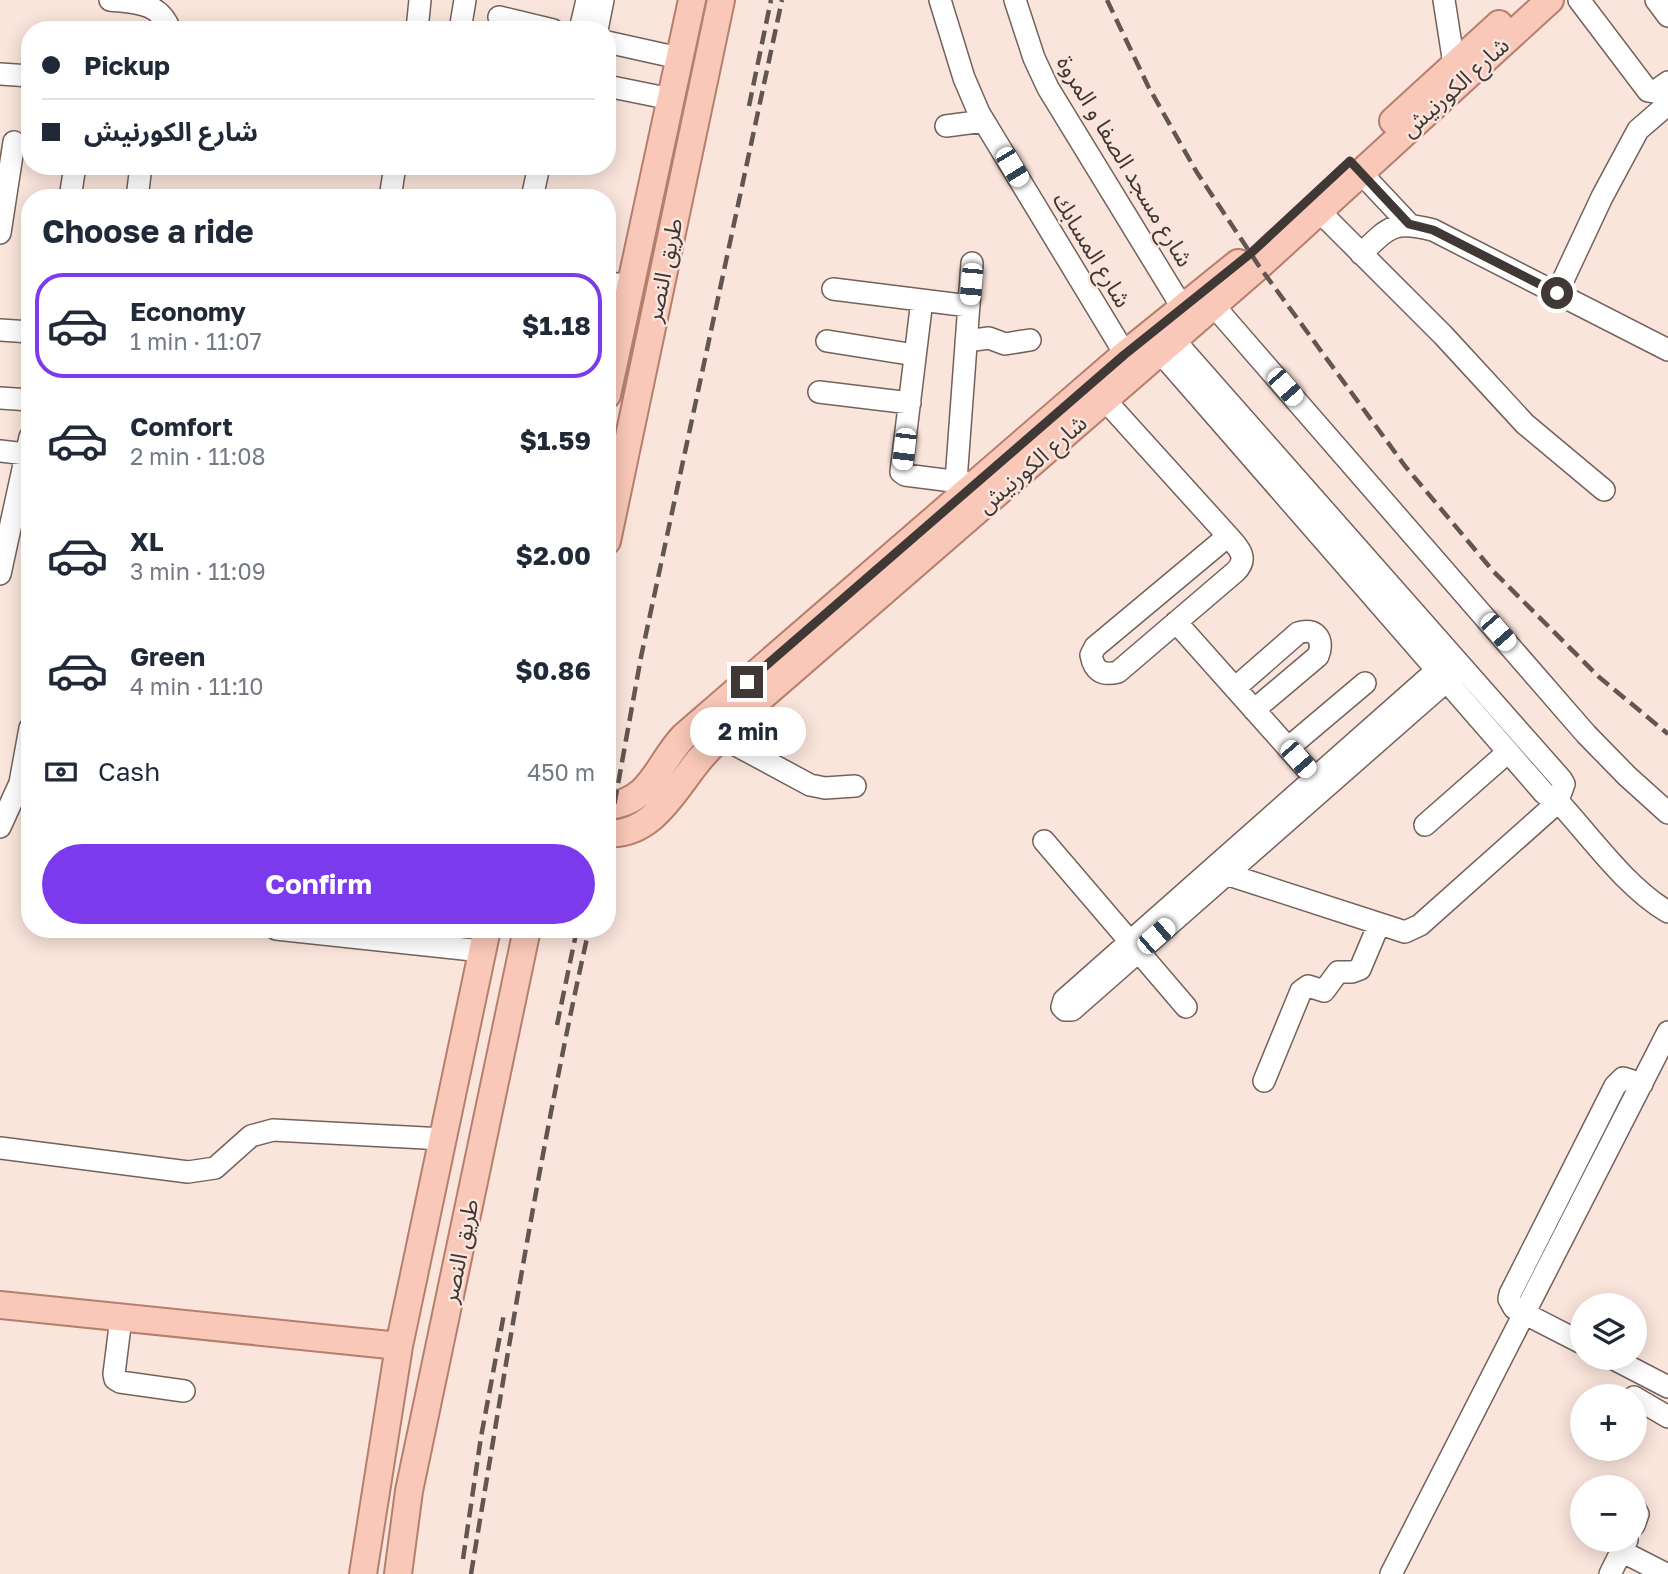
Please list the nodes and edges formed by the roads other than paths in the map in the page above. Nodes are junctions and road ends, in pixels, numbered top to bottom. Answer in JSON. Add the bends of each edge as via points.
{"nodes":[{"id":1,"x":110,"y":0,"type":"edge"},
{"id":2,"x":421,"y":0,"type":"edge"},
{"id":3,"x":465,"y":0,"type":"edge"},
{"id":4,"x":587,"y":0,"type":"edge"},
{"id":5,"x":603,"y":0,"type":"edge"},
{"id":6,"x":692,"y":0,"type":"edge"},
{"id":7,"x":721,"y":0,"type":"edge"},
{"id":8,"x":940,"y":0,"type":"edge"},
{"id":9,"x":1015,"y":0,"type":"edge"},
{"id":10,"x":1444,"y":0,"type":"edge"},
{"id":11,"x":1526,"y":0,"type":"edge"},
{"id":12,"x":1550,"y":0,"type":"edge"},
{"id":13,"x":1579,"y":0,"type":"edge"},
{"id":14,"x":499,"y":16,"type":"edge"},
{"id":15,"x":165,"y":21,"type":"edge"},
{"id":16,"x":418,"y":21,"type":"edge"},
{"id":17,"x":462,"y":21,"type":"edge"},
{"id":18,"x":518,"y":21,"type":"edge"},
{"id":19,"x":582,"y":21,"type":"edge"},
{"id":20,"x":599,"y":21,"type":"edge"},
{"id":21,"x":616,"y":44,"type":"edge"},
{"id":22,"x":680,"y":58,"type":"junction"},
{"id":23,"x":0,"y":74,"type":"edge"},
{"id":24,"x":1455,"y":74,"type":"junction"},
{"id":25,"x":21,"y":75,"type":"edge"},
{"id":26,"x":1668,"y":82,"type":"edge"},
{"id":27,"x":616,"y":88,"type":"edge"},
{"id":28,"x":671,"y":99,"type":"junction"},
{"id":29,"x":1668,"y":104,"type":"edge"},
{"id":30,"x":984,"y":121,"type":"junction"},
{"id":31,"x":946,"y":126,"type":"dead end"},
{"id":32,"x":14,"y":142,"type":"edge"},
{"id":33,"x":1355,"y":167,"type":"junction"},
{"id":34,"x":1314,"y":206,"type":"junction"},
{"id":35,"x":1409,"y":224,"type":"junction"},
{"id":36,"x":0,"y":233,"type":"edge"},
{"id":37,"x":1361,"y":254,"type":"junction"},
{"id":38,"x":972,"y":262,"type":"dead end"},
{"id":39,"x":833,"y":289,"type":"dead end"},
{"id":40,"x":1557,"y":293,"type":"junction"},
{"id":41,"x":922,"y":300,"type":"junction"},
{"id":42,"x":969,"y":306,"type":"junction"},
{"id":43,"x":1214,"y":306,"type":"junction"},
{"id":44,"x":1182,"y":307,"type":"junction"},
{"id":45,"x":616,"y":309,"type":"edge"},
{"id":46,"x":0,"y":330,"type":"edge"},
{"id":47,"x":21,"y":331,"type":"edge"},
{"id":48,"x":1030,"y":340,"type":"dead end"},
{"id":49,"x":827,"y":341,"type":"dead end"},
{"id":50,"x":966,"y":341,"type":"junction"},
{"id":51,"x":1167,"y":346,"type":"junction"},
{"id":52,"x":1668,"y":350,"type":"edge"},
{"id":53,"x":915,"y":355,"type":"junction"},
{"id":54,"x":1130,"y":363,"type":"junction"},
{"id":55,"x":819,"y":392,"type":"dead end"},
{"id":56,"x":0,"y":398,"type":"edge"},
{"id":57,"x":21,"y":399,"type":"edge"},
{"id":58,"x":1105,"y":400,"type":"junction"},
{"id":59,"x":910,"y":403,"type":"junction"},
{"id":60,"x":21,"y":446,"type":"edge"},
{"id":61,"x":0,"y":451,"type":"edge"},
{"id":62,"x":21,"y":477,"type":"edge"},
{"id":63,"x":966,"y":482,"type":"junction"},
{"id":64,"x":1604,"y":490,"type":"dead end"},
{"id":65,"x":1297,"y":495,"type":"junction"},
{"id":66,"x":616,"y":498,"type":"edge"},
{"id":67,"x":1228,"y":536,"type":"junction"},
{"id":68,"x":0,"y":574,"type":"edge"},
{"id":69,"x":1161,"y":592,"type":"junction"},
{"id":70,"x":1139,"y":610,"type":"junction"},
{"id":71,"x":1173,"y":625,"type":"junction"},
{"id":72,"x":1458,"y":661,"type":"junction"},
{"id":73,"x":1442,"y":676,"type":"junction"},
{"id":74,"x":1365,"y":683,"type":"dead end"},
{"id":75,"x":1235,"y":688,"type":"junction"},
{"id":76,"x":1254,"y":710,"type":"junction"},
{"id":77,"x":713,"y":727,"type":"junction"},
{"id":78,"x":1288,"y":748,"type":"junction"},
{"id":79,"x":1508,"y":752,"type":"junction"},
{"id":80,"x":21,"y":753,"type":"edge"},
{"id":81,"x":1320,"y":780,"type":"junction"},
{"id":82,"x":10,"y":783,"type":"edge"},
{"id":83,"x":855,"y":786,"type":"dead end"},
{"id":84,"x":1556,"y":799,"type":"junction"},
{"id":85,"x":616,"y":805,"type":"edge"},
{"id":86,"x":1668,"y":813,"type":"edge"},
{"id":87,"x":1425,"y":825,"type":"dead end"},
{"id":88,"x":0,"y":827,"type":"edge"},
{"id":89,"x":616,"y":833,"type":"edge"},
{"id":90,"x":1044,"y":841,"type":"dead end"},
{"id":91,"x":1230,"y":865,"type":"junction"},
{"id":92,"x":1668,"y":912,"type":"edge"},
{"id":93,"x":1379,"y":924,"type":"junction"},
{"id":94,"x":447,"y":938,"type":"edge"},
{"id":95,"x":525,"y":938,"type":"edge"},
{"id":96,"x":485,"y":940,"type":"edge"},
{"id":97,"x":1134,"y":946,"type":"junction"},
{"id":98,"x":1186,"y":1007,"type":"dead end"},
{"id":99,"x":1668,"y":1032,"type":"edge"},
{"id":100,"x":1264,"y":1081,"type":"dead end"},
{"id":101,"x":444,"y":1139,"type":"junction"},
{"id":102,"x":0,"y":1148,"type":"edge"},
{"id":103,"x":0,"y":1305,"type":"edge"},
{"id":104,"x":1524,"y":1313,"type":"junction"},
{"id":105,"x":121,"y":1318,"type":"junction"},
{"id":106,"x":1570,"y":1337,"type":"edge"},
{"id":107,"x":398,"y":1346,"type":"junction"},
{"id":108,"x":1636,"y":1370,"type":"edge"},
{"id":109,"x":1640,"y":1372,"type":"junction"},
{"id":110,"x":1634,"y":1384,"type":"edge"},
{"id":111,"x":1668,"y":1387,"type":"edge"},
{"id":112,"x":184,"y":1391,"type":"dead end"},
{"id":113,"x":1647,"y":1405,"type":"edge"},
{"id":114,"x":1668,"y":1417,"type":"edge"},
{"id":115,"x":1621,"y":1552,"type":"edge"},
{"id":116,"x":1633,"y":1552,"type":"edge"},
{"id":117,"x":363,"y":1574,"type":"edge"},
{"id":118,"x":398,"y":1574,"type":"edge"},
{"id":119,"x":1391,"y":1574,"type":"edge"},
{"id":120,"x":1610,"y":1574,"type":"edge"},
{"id":121,"x":1666,"y":1574,"type":"edge"}],
"edges":[{"from":1,"to":15,"type":"street","via":[[146,4],[160,11]]},
{"from":2,"to":16,"type":"street"},
{"from":3,"to":17,"type":"street"},
{"from":4,"to":19,"type":"street"},
{"from":5,"to":20,"type":"street"},
{"from":6,"to":22,"type":"main road","name":"طريق النصر"},
{"from":7,"to":66,"type":"main road","name":"طريق النصر"},
{"from":8,"to":30,"type":"street","name":"شارع المسابك","via":[[964,78]]},
{"from":9,"to":44,"type":"street","name":"شارع مسجد الصفا و المروة","via":[[1048,88]]},
{"from":10,"to":24,"type":"street"},
{"from":11,"to":24,"type":"main road","name":"شارع الكورنيش"},
{"from":12,"to":24,"type":"main road","name":"شارع الكورنيش"},
{"from":13,"to":26,"type":"street","via":[[1648,91]]},
{"from":14,"to":18,"type":"street"},
{"from":21,"to":22,"type":"street"},
{"from":22,"to":28,"type":"main road","name":"طريق النصر"},
{"from":23,"to":25,"type":"street"},
{"from":24,"to":33,"type":"main road","name":"شارع الكورنيش"},
{"from":27,"to":28,"type":"street"},
{"from":28,"to":45,"type":"main road","name":"طريق النصر"},
{"from":29,"to":40,"type":"street","via":[[1638,130]]},
{"from":30,"to":31,"type":"street"},
{"from":30,"to":54,"type":"street","name":"شارع المسابك"},
{"from":32,"to":36,"type":"street"},
{"from":33,"to":34,"type":"main road","name":"شارع الكورنيش"},
{"from":33,"to":35,"type":"street"},
{"from":34,"to":37,"type":"street"},
{"from":34,"to":43,"type":"main road","name":"شارع الكورنيش"},
{"from":34,"to":44,"type":"main road","name":"شارع الكورنيش"},
{"from":35,"to":37,"type":"street","via":[[1388,229]]},
{"from":35,"to":40,"type":"street","via":[[1433,230]]},
{"from":37,"to":64,"type":"street","via":[[1525,424]]},
{"from":38,"to":42,"type":"street"},
{"from":39,"to":41,"type":"street"},
{"from":40,"to":52,"type":"street"},
{"from":41,"to":42,"type":"street"},
{"from":41,"to":53,"type":"street"},
{"from":42,"to":50,"type":"street"},
{"from":43,"to":51,"type":"main road","name":"شارع الكورنيش"},
{"from":43,"to":86,"type":"street","via":[[1586,734]]},
{"from":44,"to":54,"type":"main road","name":"شارع الكورنيش"},
{"from":46,"to":47,"type":"street"},
{"from":48,"to":50,"type":"street","via":[[1005,344],[989,338]]},
{"from":49,"to":53,"type":"street"},
{"from":50,"to":63,"type":"street"},
{"from":51,"to":54,"type":"main road","name":"شارع الكورنيش"},
{"from":51,"to":65,"type":"street"},
{"from":53,"to":59,"type":"street"},
{"from":54,"to":58,"type":"main road","name":"شارع الكورنيش"},
{"from":54,"to":63,"type":"main road","name":"شارع الكورنيش"},
{"from":55,"to":59,"type":"street"},
{"from":56,"to":57,"type":"street"},
{"from":58,"to":67,"type":"street"},
{"from":58,"to":77,"type":"main road","name":"شارع الكورنيش","via":[[748,709]]},
{"from":59,"to":63,"type":"street","via":[[902,474]]},
{"from":60,"to":61,"type":"street"},
{"from":62,"to":68,"type":"street"},
{"from":63,"to":77,"type":"main road","name":"شارع الكورنيش"},
{"from":65,"to":72,"type":"street"},
{"from":65,"to":73,"type":"street"},
{"from":67,"to":69,"type":"street"},
{"from":67,"to":71,"type":"street","via":[[1240,550],[1240,568]]},
{"from":69,"to":70,"type":"street"},
{"from":69,"to":71,"type":"street"},
{"from":70,"to":71,"type":"street"},
{"from":70,"to":71,"type":"street","via":[[1096,647],[1091,655],[1099,672],[1118,672]]},
{"from":71,"to":75,"type":"street"},
{"from":72,"to":73,"type":"street"},
{"from":72,"to":84,"type":"street","via":[[1561,779],[1563,790]]},
{"from":73,"to":79,"type":"street"},
{"from":73,"to":81,"type":"street"},
{"from":74,"to":78,"type":"street"},
{"from":75,"to":76,"type":"street"},
{"from":75,"to":76,"type":"street","via":[[1297,633],[1306,630],[1320,639],[1318,656]]},
{"from":76,"to":78,"type":"street"},
{"from":77,"to":83,"type":"street","via":[[810,785]]},
{"from":77,"to":85,"type":"main road","name":"شارع الكورنيش","via":[[676,744],[640,795]]},
{"from":77,"to":89,"type":"main road","name":"شارع الكورنيش","via":[[701,758],[664,805],[630,832]]},
{"from":78,"to":81,"type":"street"},
{"from":79,"to":84,"type":"street","via":[[1544,793]]},
{"from":79,"to":87,"type":"street"},
{"from":80,"to":82,"type":"street"},
{"from":81,"to":91,"type":"street"},
{"from":82,"to":88,"type":"street"},
{"from":84,"to":92,"type":"street","via":[[1633,885]]},
{"from":84,"to":93,"type":"street","via":[[1420,925],[1405,932]]},
{"from":90,"to":97,"type":"street"},
{"from":91,"to":93,"type":"street"},
{"from":91,"to":97,"type":"street"},
{"from":93,"to":100,"type":"street","via":[[1360,969],[1338,972],[1324,991],[1308,986],[1301,991]]},
{"from":94,"to":96,"type":"street"},
{"from":95,"to":118,"type":"main road","name":"طريق النصر","via":[[409,1491]]},
{"from":96,"to":101,"type":"main road","name":"طريق النصر"},
{"from":97,"to":98,"type":"street"},
{"from":99,"to":104,"type":"street","via":[[1642,1084],[1623,1078],[1615,1086],[1510,1294],[1511,1304]]},
{"from":101,"to":102,"type":"street","via":[[273,1130],[251,1136],[215,1168],[188,1172]]},
{"from":101,"to":107,"type":"main road","name":"طريق النصر"},
{"from":103,"to":105,"type":"main road"},
{"from":104,"to":106,"type":"street"},
{"from":104,"to":119,"type":"street"},
{"from":105,"to":107,"type":"main road"},
{"from":105,"to":112,"type":"street","via":[[115,1379]]},
{"from":107,"to":117,"type":"main road","name":"طريق النصر"},
{"from":108,"to":109,"type":"street"},
{"from":109,"to":110,"type":"street"},
{"from":109,"to":111,"type":"street"},
{"from":113,"to":114,"type":"street"},
{"from":115,"to":120,"type":"street"},
{"from":116,"to":121,"type":"street"}]}
